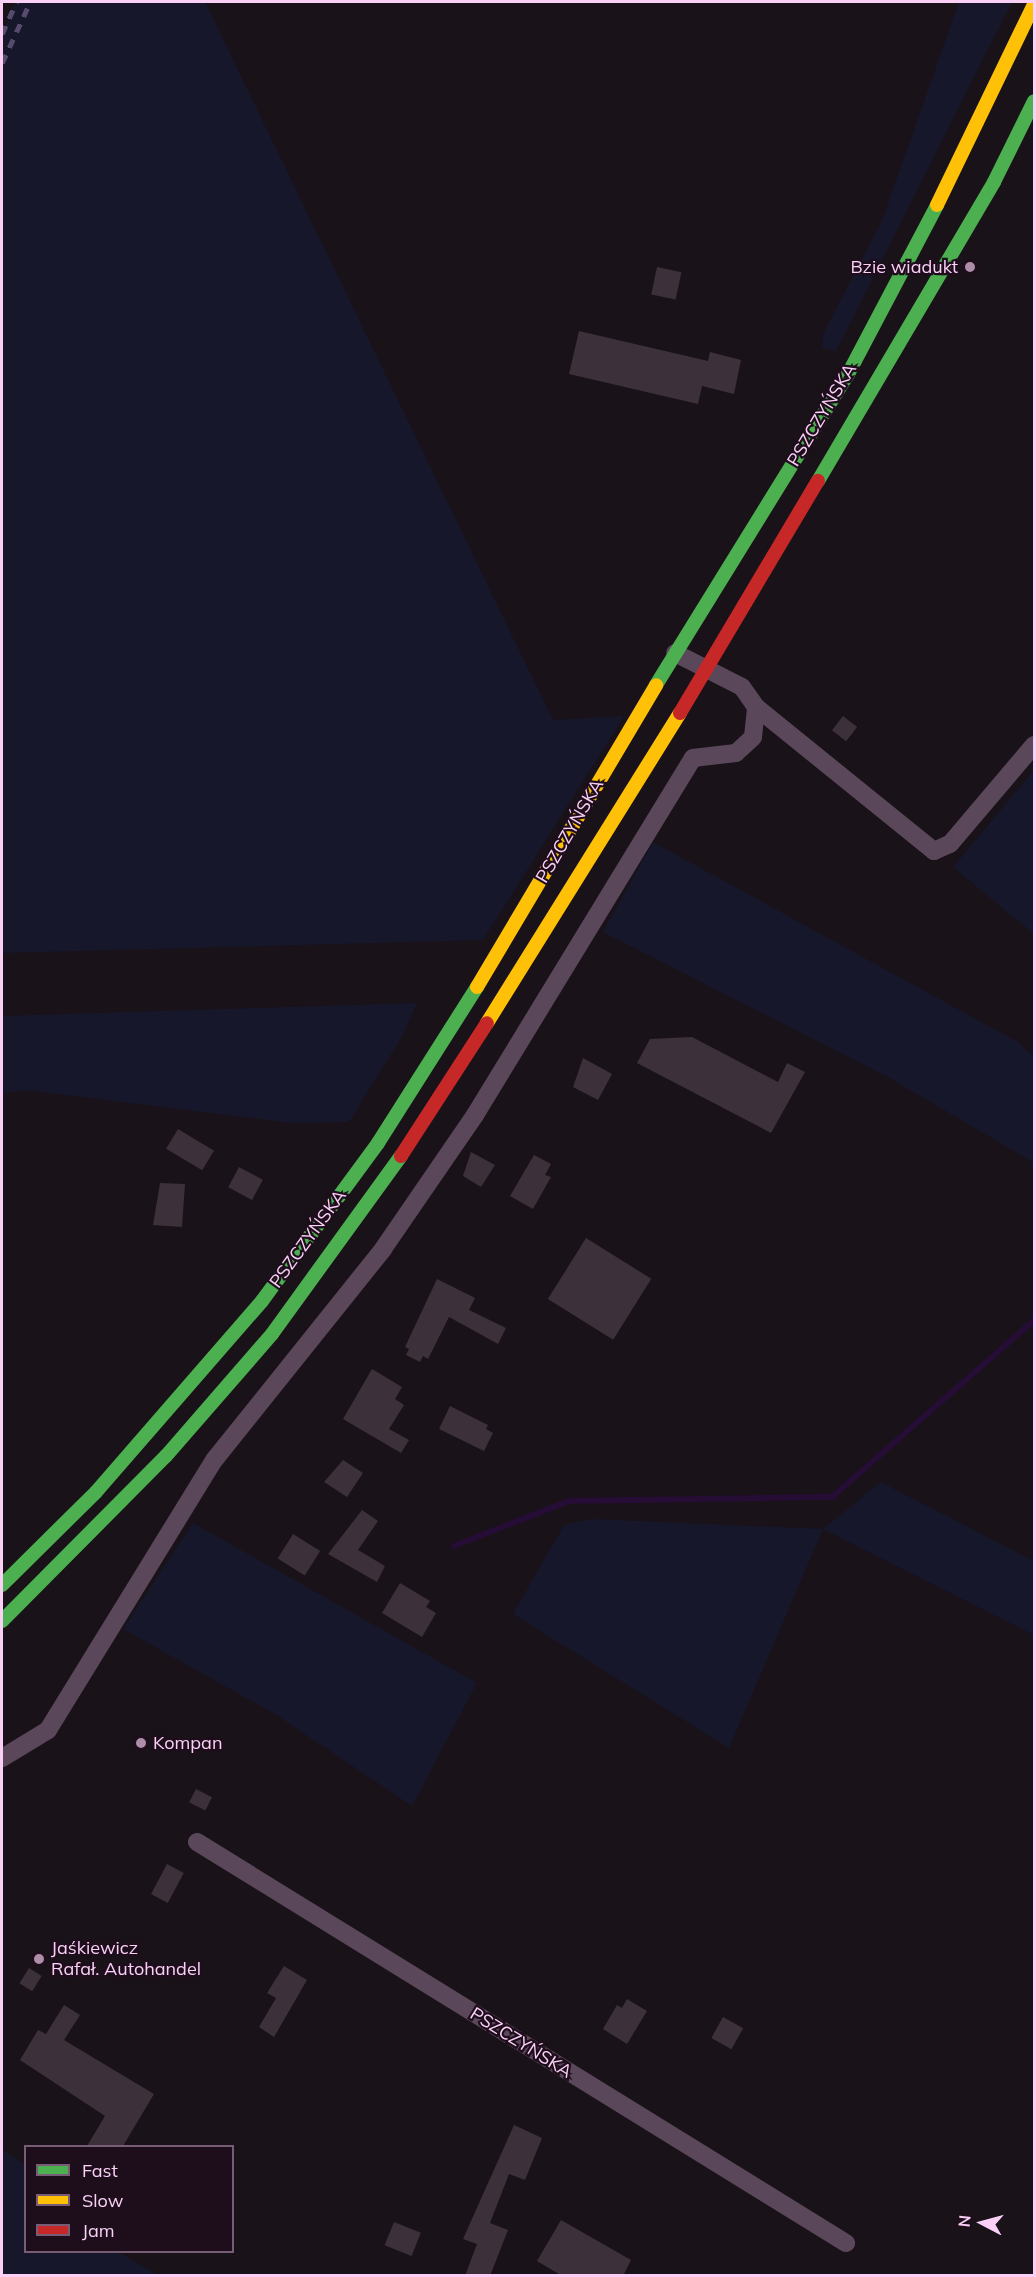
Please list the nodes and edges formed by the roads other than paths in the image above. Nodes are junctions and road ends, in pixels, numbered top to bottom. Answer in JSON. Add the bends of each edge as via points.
{"nodes":[{"id":1,"x":1035,"y":4,"type":"edge"},
{"id":2,"x":1035,"y":101,"type":"edge"},
{"id":3,"x":675,"y":653,"type":"junction"},
{"id":4,"x":708,"y":668,"type":"junction"},
{"id":5,"x":756,"y":707,"type":"junction"},
{"id":6,"x":1035,"y":745,"type":"edge"},
{"id":7,"x":2,"y":1586,"type":"edge"},
{"id":8,"x":2,"y":1622,"type":"edge"},
{"id":9,"x":2,"y":1758,"type":"edge"},
{"id":10,"x":197,"y":1842,"type":"dead end"},
{"id":11,"x":846,"y":2243,"type":"dead end"}],
"edges":[{"from":1,"to":3,"type":"main road","name":"PSZCZYŃSKA","via":[[907,267],[847,376]]},
{"from":2,"to":4,"type":"main road","name":"PSZCZYŃSKA","via":[[994,182]]},
{"from":3,"to":4,"type":"street"},
{"from":3,"to":7,"type":"main road","name":"PSZCZYŃSKA","via":[[456,1023],[331,1207],[262,1301],[176,1404]]},
{"from":4,"to":5,"type":"street","via":[[742,687]]},
{"from":4,"to":8,"type":"main road","name":"PSZCZYŃSKA","via":[[423,1126],[337,1248],[272,1334],[166,1456]]},
{"from":5,"to":6,"type":"street","via":[[934,851],[950,844]]},
{"from":5,"to":9,"type":"street","via":[[753,737],[736,753],[693,758],[475,1115],[332,1317],[215,1459],[48,1730]]},
{"from":10,"to":11,"type":"street","name":"PSZCZYŃSKA"}]}
